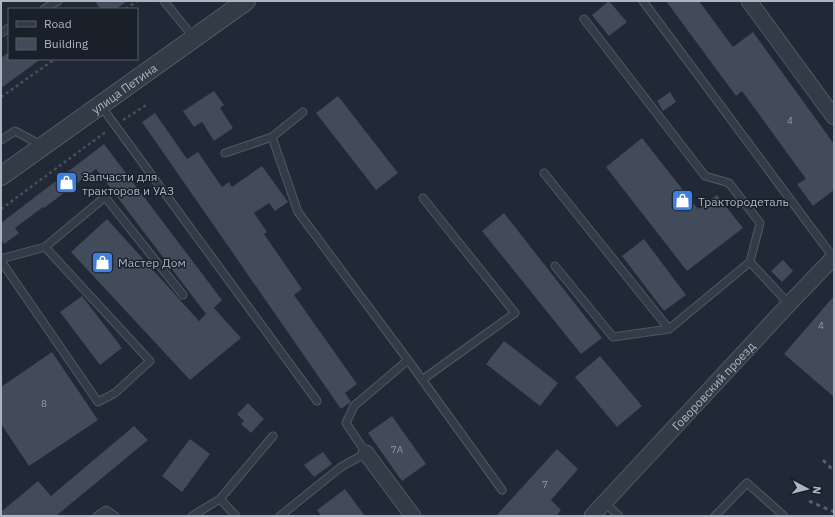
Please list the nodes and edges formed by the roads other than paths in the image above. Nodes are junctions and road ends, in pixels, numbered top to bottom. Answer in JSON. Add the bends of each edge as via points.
{"nodes":[{"id":1,"x":58,"y":1,"type":"edge"},
{"id":2,"x":164,"y":1,"type":"edge"},
{"id":3,"x":246,"y":1,"type":"edge"},
{"id":4,"x":643,"y":1,"type":"edge"},
{"id":5,"x":749,"y":1,"type":"edge"},
{"id":6,"x":46,"y":8,"type":"edge"},
{"id":7,"x":584,"y":19,"type":"dead end"},
{"id":8,"x":194,"y":38,"type":"junction"},
{"id":9,"x":101,"y":106,"type":"junction"},
{"id":10,"x":303,"y":112,"type":"dead end"},
{"id":11,"x":834,"y":117,"type":"edge"},
{"id":12,"x":272,"y":137,"type":"junction"},
{"id":13,"x":1,"y":140,"type":"edge"},
{"id":14,"x":43,"y":146,"type":"junction"},
{"id":15,"x":225,"y":153,"type":"dead end"},
{"id":16,"x":544,"y":173,"type":"dead end"},
{"id":17,"x":1,"y":176,"type":"edge"},
{"id":18,"x":423,"y":198,"type":"dead end"},
{"id":19,"x":45,"y":248,"type":"junction"},
{"id":20,"x":834,"y":257,"type":"edge"},
{"id":21,"x":1,"y":260,"type":"edge"},
{"id":22,"x":750,"y":262,"type":"junction"},
{"id":23,"x":555,"y":266,"type":"dead end"},
{"id":24,"x":183,"y":295,"type":"dead end"},
{"id":25,"x":789,"y":304,"type":"junction"},
{"id":26,"x":669,"y":330,"type":"junction"},
{"id":27,"x":408,"y":360,"type":"junction"},
{"id":28,"x":422,"y":380,"type":"junction"},
{"id":29,"x":317,"y":401,"type":"dead end"},
{"id":30,"x":273,"y":436,"type":"dead end"},
{"id":31,"x":366,"y":452,"type":"junction"},
{"id":32,"x":502,"y":490,"type":"dead end"},
{"id":33,"x":220,"y":499,"type":"junction"},
{"id":34,"x":605,"y":503,"type":"junction"},
{"id":35,"x":96,"y":516,"type":"edge"},
{"id":36,"x":115,"y":516,"type":"edge"},
{"id":37,"x":192,"y":516,"type":"edge"},
{"id":38,"x":236,"y":516,"type":"edge"},
{"id":39,"x":280,"y":516,"type":"edge"},
{"id":40,"x":413,"y":516,"type":"edge"},
{"id":41,"x":592,"y":516,"type":"edge"},
{"id":42,"x":619,"y":516,"type":"edge"},
{"id":43,"x":715,"y":516,"type":"edge"},
{"id":44,"x":784,"y":516,"type":"edge"}],
"edges":[{"from":1,"to":6,"type":"lane"},
{"from":2,"to":8,"type":"lane"},
{"from":3,"to":8,"type":"street","name":"улица Петина"},
{"from":4,"to":20,"type":"lane"},
{"from":5,"to":11,"type":"street"},
{"from":7,"to":22,"type":"lane","via":[[705,176],[729,183],[760,224]]},
{"from":8,"to":9,"type":"street","name":"улица Петина"},
{"from":9,"to":14,"type":"street","name":"улица Петина"},
{"from":9,"to":29,"type":"lane"},
{"from":10,"to":12,"type":"lane"},
{"from":12,"to":15,"type":"lane"},
{"from":12,"to":27,"type":"lane","via":[[298,212]]},
{"from":13,"to":14,"type":"lane","via":[[15,131]]},
{"from":14,"to":17,"type":"street","name":"улица Петина"},
{"from":16,"to":26,"type":"lane"},
{"from":18,"to":28,"type":"lane","via":[[515,313]]},
{"from":19,"to":21,"type":"lane"},
{"from":19,"to":21,"type":"lane","via":[[150,361],[114,393],[98,402]]},
{"from":19,"to":24,"type":"lane","via":[[105,197]]},
{"from":20,"to":25,"type":"street","name":"Говоровский проезд"},
{"from":22,"to":25,"type":"lane"},
{"from":22,"to":26,"type":"lane"},
{"from":23,"to":26,"type":"lane","via":[[613,337]]},
{"from":25,"to":34,"type":"street","name":"Говоровский проезд"},
{"from":27,"to":28,"type":"lane"},
{"from":27,"to":31,"type":"lane","via":[[354,406],[346,423]]},
{"from":28,"to":32,"type":"lane"},
{"from":30,"to":33,"type":"lane"},
{"from":31,"to":39,"type":"lane","via":[[341,468]]},
{"from":31,"to":40,"type":"street"},
{"from":33,"to":37,"type":"lane"},
{"from":33,"to":38,"type":"lane"},
{"from":34,"to":41,"type":"street","name":"Говоровский проезд"},
{"from":34,"to":42,"type":"lane"},
{"from":35,"to":36,"type":"lane","via":[[106,510]]},
{"from":43,"to":44,"type":"lane","via":[[747,483]]}]}
